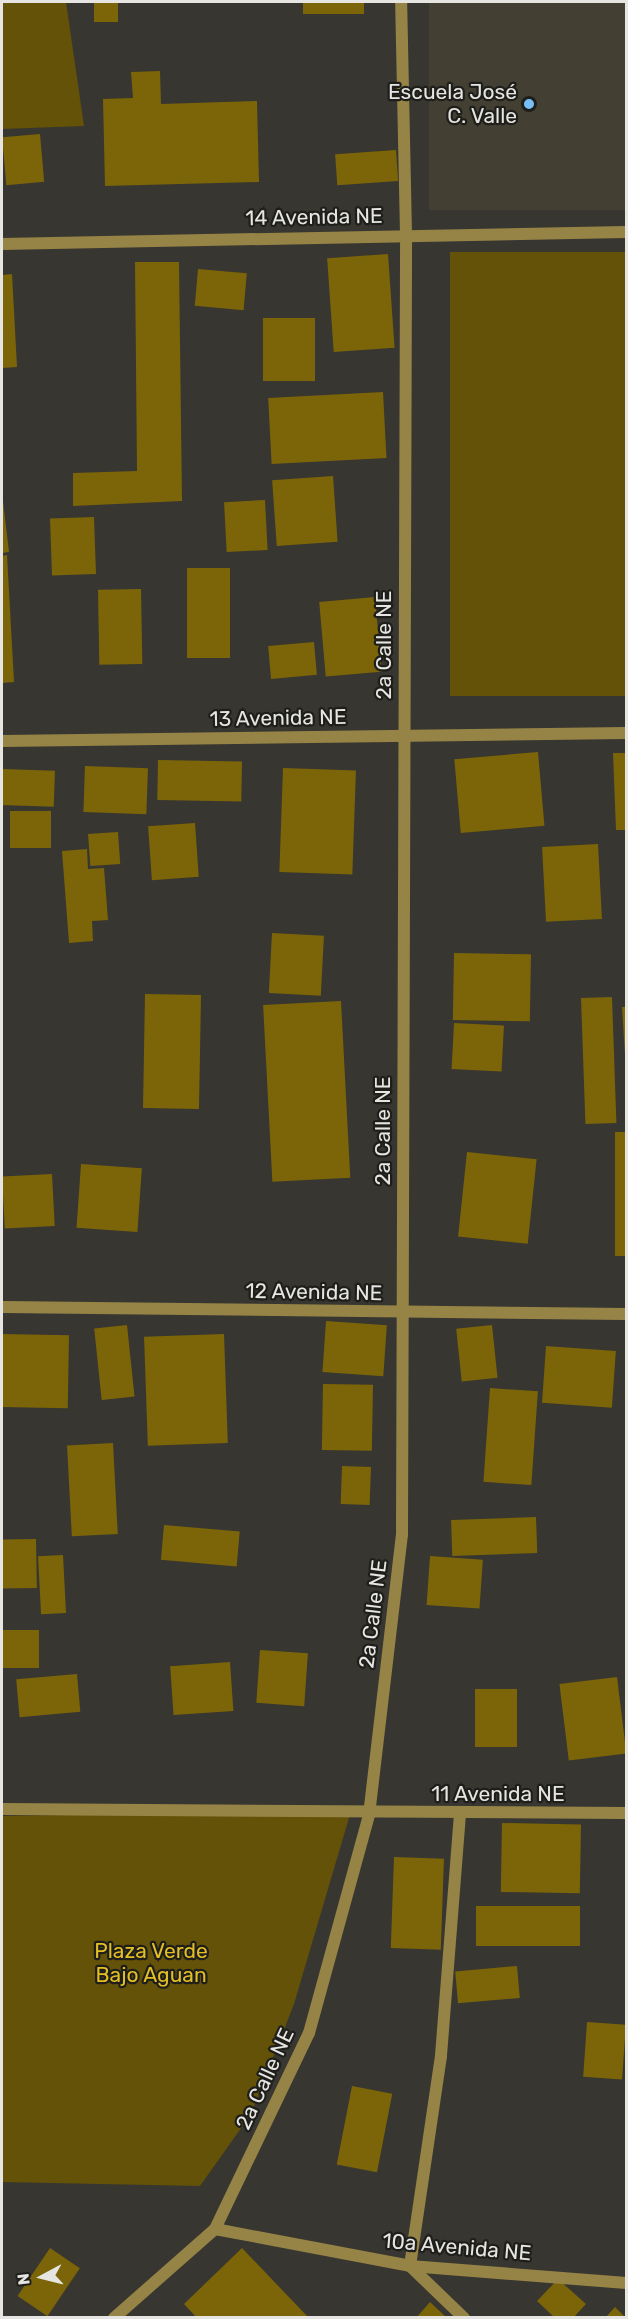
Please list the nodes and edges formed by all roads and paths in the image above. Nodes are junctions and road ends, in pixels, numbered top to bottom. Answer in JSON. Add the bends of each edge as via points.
{"nodes":[{"id":1,"x":401,"y":2,"type":"edge"},
{"id":2,"x":627,"y":232,"type":"edge"},
{"id":3,"x":406,"y":234,"type":"junction"},
{"id":4,"x":2,"y":244,"type":"edge"},
{"id":5,"x":627,"y":733,"type":"edge"},
{"id":6,"x":404,"y":736,"type":"junction"},
{"id":7,"x":2,"y":741,"type":"edge"},
{"id":8,"x":2,"y":1307,"type":"edge"},
{"id":9,"x":401,"y":1313,"type":"junction"},
{"id":10,"x":627,"y":1314,"type":"edge"},
{"id":11,"x":2,"y":1809,"type":"edge"},
{"id":12,"x":627,"y":1813,"type":"edge"},
{"id":13,"x":460,"y":1814,"type":"junction"},
{"id":14,"x":369,"y":1815,"type":"junction"},
{"id":15,"x":214,"y":2229,"type":"junction"},
{"id":16,"x":410,"y":2266,"type":"junction"},
{"id":17,"x":627,"y":2283,"type":"edge"},
{"id":18,"x":114,"y":2318,"type":"edge"},
{"id":19,"x":464,"y":2318,"type":"edge"}],
"edges":[{"from":1,"to":3,"type":"street","name":"2a Calle NE"},
{"from":2,"to":3,"type":"street","name":"14 Avenida NE"},
{"from":3,"to":4,"type":"street","name":"14 Avenida NE"},
{"from":3,"to":6,"type":"street","name":"2a Calle NE"},
{"from":5,"to":6,"type":"street","name":"13 Avenida NE"},
{"from":6,"to":7,"type":"street","name":"13 Avenida NE"},
{"from":6,"to":9,"type":"street","name":"2a Calle NE"},
{"from":8,"to":9,"type":"street","name":"12 Avenida NE"},
{"from":9,"to":10,"type":"street","name":"12 Avenida NE"},
{"from":9,"to":14,"type":"street","name":"2a Calle NE","via":[[402,1535]]},
{"from":11,"to":14,"type":"street","name":"11 Avenida NE"},
{"from":12,"to":13,"type":"street","name":"11 Avenida NE"},
{"from":13,"to":14,"type":"street","name":"11 Avenida NE"},
{"from":13,"to":16,"type":"street","via":[[441,2056]]},
{"from":14,"to":15,"type":"street","name":"2a Calle NE","via":[[309,2033]]},
{"from":15,"to":16,"type":"street","name":"10a Avenida NE"},
{"from":15,"to":18,"type":"street"},
{"from":16,"to":17,"type":"street","name":"10a Avenida NE"},
{"from":16,"to":19,"type":"street"}]}
